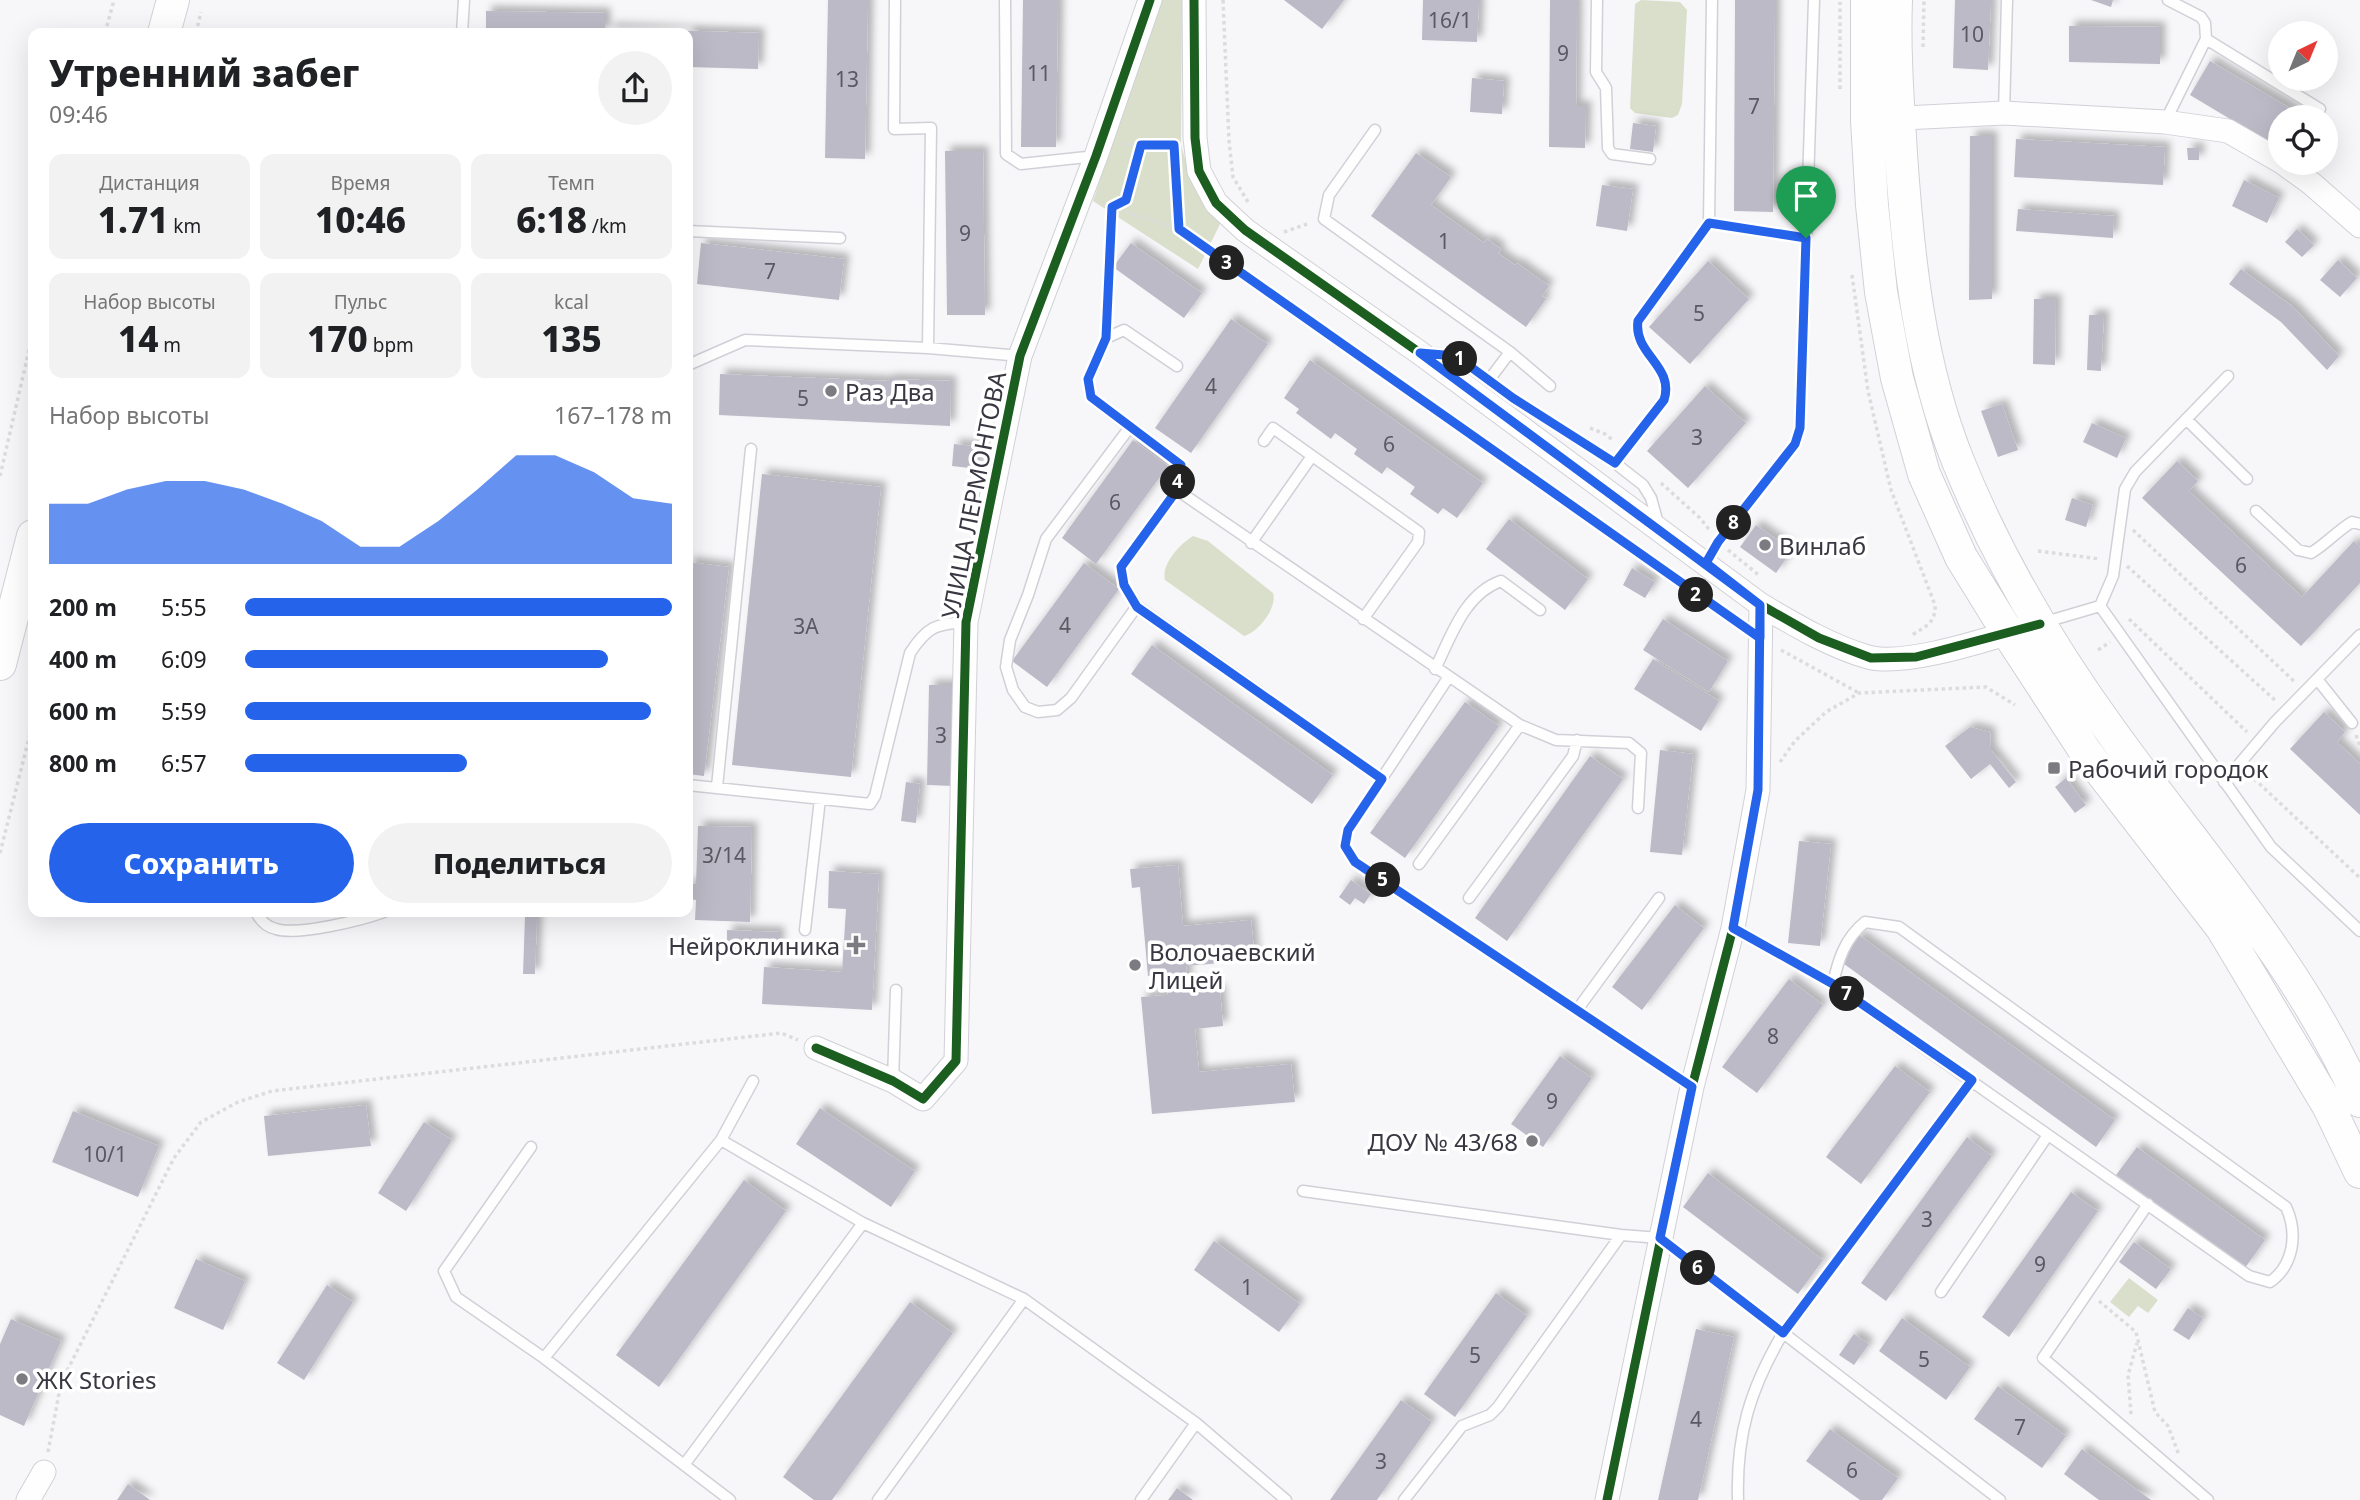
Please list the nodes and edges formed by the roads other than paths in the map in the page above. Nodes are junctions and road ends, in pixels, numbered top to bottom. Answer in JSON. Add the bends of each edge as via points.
{"nodes":[{"id":1,"x":464,"y":0,"type":"edge"},
{"id":2,"x":895,"y":0,"type":"edge"},
{"id":3,"x":1005,"y":0,"type":"edge"},
{"id":4,"x":1150,"y":0,"type":"edge"},
{"id":5,"x":1195,"y":0,"type":"edge"},
{"id":6,"x":1597,"y":0,"type":"edge"},
{"id":7,"x":1712,"y":0,"type":"edge"},
{"id":8,"x":1814,"y":0,"type":"edge"},
{"id":9,"x":1867,"y":0,"type":"edge"},
{"id":10,"x":1896,"y":0,"type":"edge"},
{"id":11,"x":2007,"y":0,"type":"edge"},
{"id":12,"x":2168,"y":0,"type":"edge"},
{"id":13,"x":187,"y":6,"type":"edge"},
{"id":14,"x":168,"y":28,"type":"edge"},
{"id":15,"x":462,"y":28,"type":"edge"},
{"id":16,"x":2206,"y":39,"type":"junction"},
{"id":17,"x":2313,"y":105,"type":"edge"},
{"id":18,"x":2004,"y":113,"type":"junction"},
{"id":19,"x":1899,"y":119,"type":"junction"},
{"id":20,"x":1867,"y":120,"type":"junction"},
{"id":21,"x":2165,"y":122,"type":"junction"},
{"id":22,"x":1374,"y":130,"type":"dead end"},
{"id":23,"x":1099,"y":148,"type":"junction"},
{"id":24,"x":2268,"y":154,"type":"edge"},
{"id":25,"x":1650,"y":159,"type":"dead end"},
{"id":26,"x":2300,"y":175,"type":"edge"},
{"id":27,"x":1709,"y":223,"type":"junction"},
{"id":28,"x":2360,"y":226,"type":"edge"},
{"id":29,"x":693,"y":231,"type":"edge"},
{"id":30,"x":840,"y":238,"type":"dead end"},
{"id":31,"x":1806,"y":238,"type":"junction"},
{"id":32,"x":928,"y":348,"type":"junction"},
{"id":33,"x":1510,"y":352,"type":"junction"},
{"id":34,"x":1420,"y":353,"type":"junction"},
{"id":35,"x":1020,"y":356,"type":"junction"},
{"id":36,"x":693,"y":363,"type":"edge"},
{"id":37,"x":1177,"y":366,"type":"dead end"},
{"id":38,"x":2228,"y":376,"type":"dead end"},
{"id":39,"x":1489,"y":380,"type":"junction"},
{"id":40,"x":1550,"y":386,"type":"dead end"},
{"id":41,"x":2186,"y":419,"type":"junction"},
{"id":42,"x":1130,"y":427,"type":"junction"},
{"id":43,"x":1264,"y":440,"type":"dead end"},
{"id":44,"x":751,"y":449,"type":"dead end"},
{"id":45,"x":1312,"y":456,"type":"junction"},
{"id":46,"x":1615,"y":463,"type":"junction"},
{"id":47,"x":2247,"y":479,"type":"dead end"},
{"id":48,"x":1177,"y":490,"type":"junction"},
{"id":49,"x":2256,"y":511,"type":"dead end"},
{"id":50,"x":2360,"y":524,"type":"edge"},
{"id":51,"x":1660,"y":530,"type":"junction"},
{"id":52,"x":1251,"y":543,"type":"junction"},
{"id":53,"x":28,"y":555,"type":"edge"},
{"id":54,"x":1706,"y":563,"type":"junction"},
{"id":55,"x":2102,"y":601,"type":"junction"},
{"id":56,"x":1760,"y":605,"type":"junction"},
{"id":57,"x":1137,"y":607,"type":"junction"},
{"id":58,"x":1540,"y":610,"type":"dead end"},
{"id":59,"x":1363,"y":619,"type":"junction"},
{"id":60,"x":965,"y":622,"type":"junction"},
{"id":61,"x":2040,"y":624,"type":"junction"},
{"id":62,"x":2008,"y":633,"type":"junction"},
{"id":63,"x":2360,"y":635,"type":"edge"},
{"id":64,"x":0,"y":664,"type":"edge"},
{"id":65,"x":1435,"y":669,"type":"junction"},
{"id":66,"x":1448,"y":678,"type":"junction"},
{"id":67,"x":2317,"y":680,"type":"junction"},
{"id":68,"x":1520,"y":725,"type":"junction"},
{"id":69,"x":2354,"y":728,"type":"road end"},
{"id":70,"x":1577,"y":740,"type":"junction"},
{"id":71,"x":1382,"y":779,"type":"junction"},
{"id":72,"x":2224,"y":782,"type":"junction"},
{"id":73,"x":693,"y":785,"type":"edge"},
{"id":74,"x":717,"y":787,"type":"junction"},
{"id":75,"x":820,"y":799,"type":"junction"},
{"id":76,"x":1638,"y":808,"type":"dead end"},
{"id":77,"x":1419,"y":864,"type":"dead end"},
{"id":78,"x":1469,"y":898,"type":"dead end"},
{"id":79,"x":1659,"y":898,"type":"dead end"},
{"id":80,"x":260,"y":917,"type":"edge"},
{"id":81,"x":355,"y":917,"type":"edge"},
{"id":82,"x":1733,"y":928,"type":"junction"},
{"id":83,"x":805,"y":930,"type":"dead end"},
{"id":84,"x":2360,"y":931,"type":"edge"},
{"id":85,"x":1833,"y":984,"type":"junction"},
{"id":86,"x":896,"y":990,"type":"dead end"},
{"id":87,"x":1577,"y":1010,"type":"junction"},
{"id":88,"x":816,"y":1048,"type":"road end"},
{"id":89,"x":1972,"y":1080,"type":"junction"},
{"id":90,"x":753,"y":1081,"type":"dead end"},
{"id":91,"x":894,"y":1081,"type":"junction"},
{"id":92,"x":1692,"y":1087,"type":"junction"},
{"id":93,"x":2360,"y":1101,"type":"edge"},
{"id":94,"x":2048,"y":1135,"type":"junction"},
{"id":95,"x":721,"y":1140,"type":"junction"},
{"id":96,"x":531,"y":1147,"type":"dead end"},
{"id":97,"x":2360,"y":1172,"type":"edge"},
{"id":98,"x":1303,"y":1191,"type":"dead end"},
{"id":99,"x":2144,"y":1201,"type":"junction"},
{"id":100,"x":863,"y":1223,"type":"junction"},
{"id":101,"x":1621,"y":1234,"type":"junction"},
{"id":102,"x":1660,"y":1238,"type":"junction"},
{"id":103,"x":1941,"y":1292,"type":"dead end"},
{"id":104,"x":1024,"y":1299,"type":"junction"},
{"id":105,"x":1783,"y":1333,"type":"junction"},
{"id":106,"x":544,"y":1358,"type":"junction"},
{"id":107,"x":1196,"y":1423,"type":"junction"},
{"id":108,"x":684,"y":1465,"type":"junction"},
{"id":109,"x":44,"y":1472,"type":"road end"},
{"id":110,"x":28,"y":1500,"type":"edge"},
{"id":111,"x":730,"y":1500,"type":"edge"},
{"id":112,"x":878,"y":1500,"type":"edge"},
{"id":113,"x":1141,"y":1500,"type":"edge"},
{"id":114,"x":1286,"y":1500,"type":"edge"},
{"id":115,"x":1404,"y":1500,"type":"edge"},
{"id":116,"x":1607,"y":1500,"type":"edge"},
{"id":117,"x":1738,"y":1500,"type":"edge"},
{"id":118,"x":2000,"y":1500,"type":"edge"},
{"id":119,"x":2208,"y":1500,"type":"edge"}],
"edges":[{"from":1,"to":15,"type":"lane"},
{"from":2,"to":32,"type":"lane","via":[[894,129],[931,128]]},
{"from":3,"to":23,"type":"lane","via":[[1006,154],[1021,164]]},
{"from":4,"to":23,"type":"street","name":"УЛИЦА ЛЕРМОНТОВА"},
{"from":5,"to":34,"type":"street","via":[[1195,138],[1199,171],[1216,203],[1245,230]]},
{"from":6,"to":25,"type":"lane","via":[[1596,72],[1606,88],[1608,148],[1612,154]]},
{"from":7,"to":27,"type":"lane"},
{"from":8,"to":31,"type":"lane"},
{"from":9,"to":20,"type":"main road"},
{"from":10,"to":19,"type":"main road"},
{"from":11,"to":18,"type":"lane"},
{"from":12,"to":16,"type":"lane","via":[[2201,17]]},
{"from":13,"to":14,"type":"main road"},
{"from":16,"to":17,"type":"lane"},
{"from":16,"to":21,"type":"lane"},
{"from":18,"to":19,"type":"street"},
{"from":18,"to":21,"type":"street"},
{"from":19,"to":20,"type":"street"},
{"from":19,"to":61,"type":"main road","via":[[1913,284],[1929,369],[1957,459],[1987,527]]},
{"from":20,"to":62,"type":"main road","via":[[1881,292],[1897,379],[1924,474],[1961,557]]},
{"from":21,"to":24,"type":"street","via":[[2228,131]]},
{"from":22,"to":33,"type":"lane","via":[[1329,195],[1324,219]]},
{"from":23,"to":35,"type":"street","name":"УЛИЦА ЛЕРМОНТОВА"},
{"from":26,"to":28,"type":"street"},
{"from":27,"to":31,"type":"lane"},
{"from":27,"to":46,"type":"lane","via":[[1638,321],[1638,339],[1665,378],[1667,390]]},
{"from":29,"to":30,"type":"lane"},
{"from":31,"to":54,"type":"lane","via":[[1800,428],[1795,444]]},
{"from":32,"to":35,"type":"lane"},
{"from":32,"to":36,"type":"lane","via":[[745,340]]},
{"from":33,"to":39,"type":"lane"},
{"from":33,"to":40,"type":"lane"},
{"from":34,"to":39,"type":"lane","via":[[1456,356]]},
{"from":34,"to":51,"type":"street"},
{"from":35,"to":60,"type":"street","name":"УЛИЦА ЛЕРМОНТОВА"},
{"from":37,"to":42,"type":"lane","via":[[1124,330],[1106,338],[1088,379],[1091,397]]},
{"from":38,"to":41,"type":"lane"},
{"from":39,"to":46,"type":"lane"},
{"from":41,"to":47,"type":"lane"},
{"from":41,"to":55,"type":"lane","via":[[2135,472],[2125,489],[2113,576]]},
{"from":42,"to":48,"type":"lane","via":[[1181,465]]},
{"from":42,"to":57,"type":"lane","via":[[1046,539],[1010,640],[1006,667],[1013,691],[1025,707],[1038,712],[1056,710],[1071,698]]},
{"from":43,"to":45,"type":"lane","via":[[1273,428]]},
{"from":44,"to":74,"type":"lane"},
{"from":45,"to":52,"type":"lane"},
{"from":45,"to":59,"type":"lane","via":[[1419,532],[1418,542]]},
{"from":46,"to":51,"type":"lane","via":[[1643,485]]},
{"from":48,"to":52,"type":"lane"},
{"from":48,"to":57,"type":"lane","via":[[1121,567],[1124,585]]},
{"from":49,"to":50,"type":"lane","via":[[2298,550],[2311,553],[2352,522]]},
{"from":51,"to":54,"type":"street"},
{"from":52,"to":59,"type":"lane"},
{"from":53,"to":64,"type":"main road"},
{"from":54,"to":56,"type":"street"},
{"from":55,"to":61,"type":"lane"},
{"from":55,"to":72,"type":"lane"},
{"from":56,"to":62,"type":"street","via":[[1819,638],[1871,658],[1916,657]]},
{"from":56,"to":82,"type":"street","via":[[1758,790]]},
{"from":57,"to":71,"type":"lane"},
{"from":58,"to":65,"type":"lane","via":[[1502,581],[1489,586],[1466,607]]},
{"from":59,"to":65,"type":"lane"},
{"from":60,"to":75,"type":"lane","via":[[930,628],[910,653],[874,801]]},
{"from":60,"to":91,"type":"street","name":"УЛИЦА ЛЕРМОНТОВА","via":[[956,1061],[923,1099]]},
{"from":61,"to":62,"type":"street"},
{"from":61,"to":93,"type":"main road","via":[[2112,733],[2259,929],[2313,1011]]},
{"from":62,"to":97,"type":"main road","via":[[2085,751],[2222,928],[2329,1107]]},
{"from":63,"to":67,"type":"lane"},
{"from":65,"to":66,"type":"lane"},
{"from":66,"to":68,"type":"lane"},
{"from":66,"to":71,"type":"lane"},
{"from":67,"to":69,"type":"lane"},
{"from":67,"to":72,"type":"lane"},
{"from":68,"to":70,"type":"lane","via":[[1556,740]]},
{"from":68,"to":77,"type":"lane"},
{"from":70,"to":76,"type":"lane","via":[[1629,743],[1641,753]]},
{"from":70,"to":78,"type":"lane","via":[[1573,756]]},
{"from":71,"to":87,"type":"lane","via":[[1348,830],[1345,846],[1355,862]]},
{"from":72,"to":84,"type":"lane","via":[[2277,854]]},
{"from":73,"to":74,"type":"lane"},
{"from":74,"to":75,"type":"lane"},
{"from":75,"to":83,"type":"lane"},
{"from":79,"to":87,"type":"lane"},
{"from":80,"to":81,"type":"lane","via":[[277,930]]},
{"from":82,"to":85,"type":"lane"},
{"from":82,"to":92,"type":"street"},
{"from":85,"to":89,"type":"lane"},
{"from":85,"to":99,"type":"lane","via":[[1838,959],[1854,931],[1865,922],[1899,927],[2286,1208],[2293,1221],[2294,1241],[2281,1274],[2270,1282],[2249,1276]]},
{"from":86,"to":91,"type":"lane"},
{"from":87,"to":92,"type":"lane"},
{"from":88,"to":91,"type":"street","name":"УЛИЦА ЛЕРМОНТОВА"},
{"from":89,"to":94,"type":"lane"},
{"from":89,"to":105,"type":"lane"},
{"from":90,"to":95,"type":"lane"},
{"from":92,"to":102,"type":"street"},
{"from":94,"to":99,"type":"lane"},
{"from":94,"to":103,"type":"lane"},
{"from":95,"to":100,"type":"lane"},
{"from":95,"to":106,"type":"lane"},
{"from":96,"to":106,"type":"lane","via":[[444,1271],[456,1297]]},
{"from":98,"to":101,"type":"lane"},
{"from":99,"to":119,"type":"lane","via":[[2043,1358]]},
{"from":100,"to":104,"type":"lane"},
{"from":100,"to":108,"type":"lane"},
{"from":101,"to":102,"type":"lane"},
{"from":101,"to":115,"type":"lane","via":[[1498,1407],[1462,1426]]},
{"from":102,"to":105,"type":"lane"},
{"from":102,"to":116,"type":"street"},
{"from":104,"to":107,"type":"lane"},
{"from":104,"to":112,"type":"lane"},
{"from":105,"to":117,"type":"lane","via":[[1764,1364],[1744,1419]]},
{"from":105,"to":118,"type":"lane"},
{"from":106,"to":108,"type":"lane"},
{"from":107,"to":113,"type":"lane"},
{"from":107,"to":114,"type":"lane"},
{"from":108,"to":111,"type":"lane"},
{"from":109,"to":110,"type":"street"}]}
